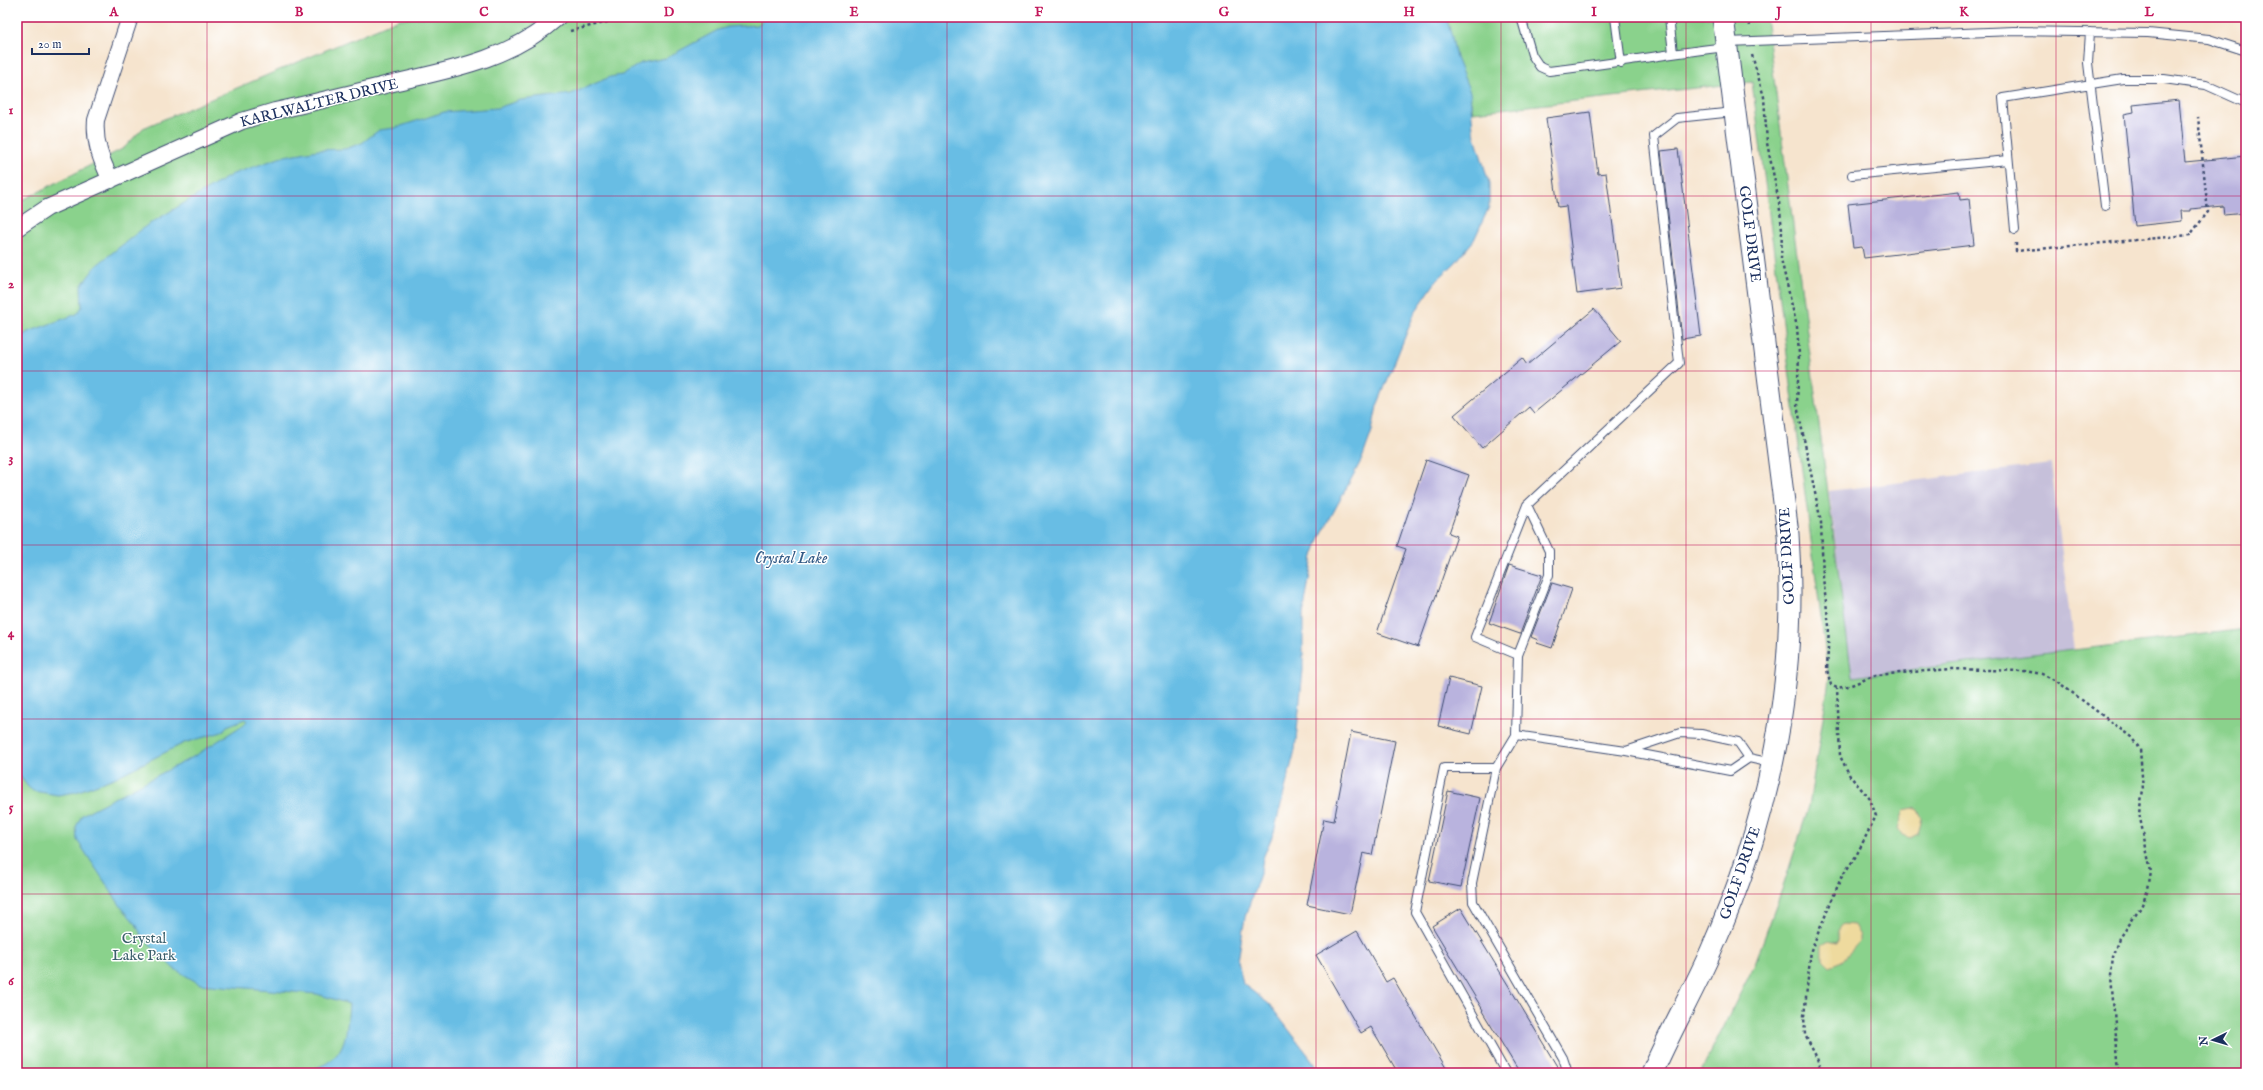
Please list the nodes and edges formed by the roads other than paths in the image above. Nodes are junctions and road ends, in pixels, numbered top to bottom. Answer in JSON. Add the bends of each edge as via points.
{"nodes":[{"id":1,"x":130,"y":17,"type":"edge"},
{"id":2,"x":558,"y":17,"type":"edge"},
{"id":3,"x":1521,"y":17,"type":"edge"},
{"id":4,"x":1615,"y":17,"type":"edge"},
{"id":5,"x":1669,"y":17,"type":"edge"},
{"id":6,"x":1723,"y":17,"type":"edge"},
{"id":7,"x":2090,"y":32,"type":"junction"},
{"id":8,"x":1726,"y":44,"type":"junction"},
{"id":9,"x":2246,"y":51,"type":"edge"},
{"id":10,"x":1673,"y":53,"type":"junction"},
{"id":11,"x":1621,"y":63,"type":"junction"},
{"id":12,"x":2091,"y":86,"type":"junction"},
{"id":13,"x":2246,"y":103,"type":"edge"},
{"id":14,"x":1735,"y":112,"type":"junction"},
{"id":15,"x":2008,"y":160,"type":"junction"},
{"id":16,"x":1852,"y":175,"type":"dead end"},
{"id":17,"x":111,"y":180,"type":"junction"},
{"id":18,"x":2105,"y":206,"type":"dead end"},
{"id":19,"x":17,"y":228,"type":"edge"},
{"id":20,"x":2015,"y":230,"type":"road end"},
{"id":21,"x":1527,"y":505,"type":"junction"},
{"id":22,"x":1518,"y":655,"type":"junction"},
{"id":23,"x":1516,"y":735,"type":"junction"},
{"id":24,"x":1626,"y":751,"type":"junction"},
{"id":25,"x":1749,"y":758,"type":"junction"},
{"id":26,"x":1772,"y":763,"type":"junction"},
{"id":27,"x":1496,"y":768,"type":"junction"},
{"id":28,"x":1506,"y":1073,"type":"edge"},
{"id":29,"x":1568,"y":1073,"type":"edge"},
{"id":30,"x":1652,"y":1073,"type":"edge"}],
"edges":[{"from":1,"to":17,"type":"street","via":[[96,120],[98,150]]},
{"from":2,"to":17,"type":"street","name":"KARLWALTER DRIVE","via":[[517,46],[481,62],[259,116],[226,128]]},
{"from":3,"to":11,"type":"lane","via":[[1532,55],[1540,67],[1549,71]]},
{"from":4,"to":11,"type":"lane"},
{"from":5,"to":10,"type":"lane"},
{"from":6,"to":8,"type":"street","name":"GOLF DRIVE"},
{"from":7,"to":8,"type":"lane","via":[[2006,32]]},
{"from":7,"to":9,"type":"lane","via":[[2148,33],[2209,39]]},
{"from":7,"to":12,"type":"lane","via":[[2088,63]]},
{"from":8,"to":10,"type":"lane"},
{"from":8,"to":14,"type":"street","name":"GOLF DRIVE"},
{"from":10,"to":11,"type":"lane"},
{"from":12,"to":13,"type":"lane","via":[[2123,79],[2164,79],[2206,85]]},
{"from":12,"to":15,"type":"lane","via":[[2003,98]]},
{"from":12,"to":18,"type":"lane"},
{"from":14,"to":21,"type":"lane","via":[[1677,118],[1654,136],[1679,363]]},
{"from":14,"to":26,"type":"street","name":"GOLF DRIVE","via":[[1789,550],[1789,648]]},
{"from":15,"to":16,"type":"lane"},
{"from":15,"to":20,"type":"lane"},
{"from":17,"to":19,"type":"street","name":"KARLWALTER DRIVE","via":[[47,208]]},
{"from":21,"to":22,"type":"lane","via":[[1549,551],[1549,575]]},
{"from":21,"to":22,"type":"lane","via":[[1475,637]]},
{"from":22,"to":23,"type":"lane"},
{"from":23,"to":24,"type":"lane"},
{"from":23,"to":27,"type":"lane"},
{"from":24,"to":25,"type":"lane","via":[[1730,772]]},
{"from":24,"to":25,"type":"lane","via":[[1680,733],[1701,734],[1738,742]]},
{"from":25,"to":26,"type":"lane"},
{"from":26,"to":30,"type":"street","name":"GOLF DRIVE","via":[[1753,840],[1733,898],[1709,957]]},
{"from":27,"to":28,"type":"lane","via":[[1444,768],[1415,912]]},
{"from":27,"to":29,"type":"lane","via":[[1472,883],[1473,902],[1563,1058]]}]}
